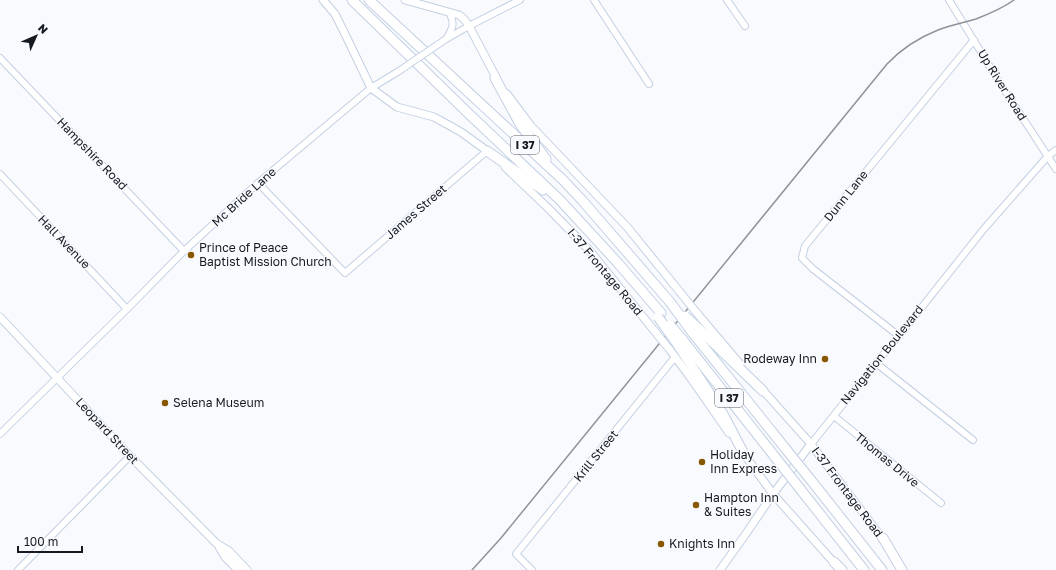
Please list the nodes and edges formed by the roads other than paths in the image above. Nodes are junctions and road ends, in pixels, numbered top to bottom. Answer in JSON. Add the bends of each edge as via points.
{"nodes":[{"id":1,"x":323,"y":0,"type":"edge"},
{"id":2,"x":352,"y":0,"type":"edge"},
{"id":3,"x":369,"y":0,"type":"edge"},
{"id":4,"x":405,"y":0,"type":"edge"},
{"id":5,"x":520,"y":0,"type":"edge"},
{"id":6,"x":594,"y":0,"type":"edge"},
{"id":7,"x":727,"y":0,"type":"edge"},
{"id":8,"x":949,"y":0,"type":"edge"},
{"id":9,"x":449,"y":12,"type":"junction"},
{"id":10,"x":469,"y":26,"type":"junction"},
{"id":11,"x":745,"y":26,"type":"dead end"},
{"id":12,"x":446,"y":39,"type":"junction"},
{"id":13,"x":974,"y":40,"type":"junction"},
{"id":14,"x":0,"y":58,"type":"edge"},
{"id":15,"x":495,"y":78,"type":"junction"},
{"id":16,"x":649,"y":84,"type":"dead end"},
{"id":17,"x":371,"y":88,"type":"junction"},
{"id":18,"x":1056,"y":150,"type":"edge"},
{"id":19,"x":487,"y":151,"type":"junction"},
{"id":20,"x":1048,"y":156,"type":"junction"},
{"id":21,"x":1056,"y":169,"type":"edge"},
{"id":22,"x":0,"y":174,"type":"edge"},
{"id":23,"x":562,"y":179,"type":"junction"},
{"id":24,"x":258,"y":183,"type":"junction"},
{"id":25,"x":599,"y":242,"type":"junction"},
{"id":26,"x":184,"y":251,"type":"junction"},
{"id":27,"x":127,"y":309,"type":"junction"},
{"id":28,"x":0,"y":317,"type":"edge"},
{"id":29,"x":697,"y":325,"type":"junction"},
{"id":30,"x":898,"y":336,"type":"junction"},
{"id":31,"x":680,"y":342,"type":"junction"},
{"id":32,"x":675,"y":357,"type":"junction"},
{"id":33,"x":876,"y":362,"type":"junction"},
{"id":34,"x":57,"y":378,"type":"junction"},
{"id":35,"x":763,"y":391,"type":"joint"},
{"id":36,"x":834,"y":416,"type":"junction"},
{"id":37,"x":0,"y":434,"type":"edge"},
{"id":38,"x":973,"y":440,"type":"dead end"},
{"id":39,"x":811,"y":444,"type":"junction"},
{"id":40,"x":743,"y":452,"type":"junction"},
{"id":41,"x":130,"y":456,"type":"junction"},
{"id":42,"x":773,"y":494,"type":"junction"},
{"id":43,"x":941,"y":503,"type":"dead end"},
{"id":44,"x":883,"y":538,"type":"joint"},
{"id":45,"x":216,"y":543,"type":"junction"},
{"id":46,"x":225,"y":557,"type":"junction"},
{"id":47,"x":834,"y":562,"type":"joint"},
{"id":48,"x":18,"y":570,"type":"edge"},
{"id":49,"x":232,"y":570,"type":"edge"},
{"id":50,"x":238,"y":570,"type":"edge"},
{"id":51,"x":247,"y":570,"type":"edge"},
{"id":52,"x":532,"y":570,"type":"edge"},
{"id":53,"x":720,"y":570,"type":"edge"},
{"id":54,"x":841,"y":570,"type":"edge"},
{"id":55,"x":864,"y":570,"type":"edge"},
{"id":56,"x":882,"y":570,"type":"edge"},
{"id":57,"x":904,"y":570,"type":"edge"}],
"edges":[{"from":1,"to":17,"type":"main road","name":"I-37 Frontage Road","via":[[335,14]]},
{"from":2,"to":25,"type":"highway","number":"I 37","via":[[560,200]]},
{"from":3,"to":23,"type":"highway","number":"I 37"},
{"from":4,"to":9,"type":"main road"},
{"from":5,"to":10,"type":"street","name":"Mc Bride Lane"},
{"from":6,"to":16,"type":"street"},
{"from":7,"to":11,"type":"street"},
{"from":8,"to":13,"type":"street","name":"Up River Road"},
{"from":9,"to":10,"type":"main road","via":[[459,15]]},
{"from":9,"to":12,"type":"street","via":[[454,24]]},
{"from":10,"to":12,"type":"street","name":"Mc Bride Lane"},
{"from":10,"to":15,"type":"main road"},
{"from":12,"to":17,"type":"street","name":"Mc Bride Lane","bridge":true},
{"from":13,"to":20,"type":"street","name":"Up River Road"},
{"from":13,"to":30,"type":"street","name":"Dunn Lane","via":[[805,246],[802,258],[813,269]]},
{"from":14,"to":26,"type":"street","name":"Hampshire Road"},
{"from":15,"to":23,"type":"highway","via":[[520,124]]},
{"from":15,"to":29,"type":"main road","bridge":true,"via":[[531,126],[628,228],[679,291]]},
{"from":17,"to":19,"type":"main road","name":"I-37 Frontage Road","via":[[397,107],[434,117]]},
{"from":17,"to":24,"type":"street","name":"Mc Bride Lane"},
{"from":18,"to":20,"type":"street","name":"Navigation Boulevard"},
{"from":19,"to":24,"type":"street","name":"James Street","via":[[345,273]]},
{"from":19,"to":25,"type":"highway","via":[[546,192]]},
{"from":19,"to":32,"type":"main road","name":"I-37 Frontage Road","bridge":true,"via":[[590,251]]},
{"from":20,"to":21,"type":"street","name":"Up River Road"},
{"from":20,"to":30,"type":"street","name":"Navigation Boulevard","via":[[983,230]]},
{"from":22,"to":27,"type":"street","name":"Hall Avenue"},
{"from":23,"to":29,"type":"highway","number":"I 37","bridge":true,"via":[[670,302]]},
{"from":24,"to":26,"type":"street","name":"Mc Bride Lane"},
{"from":25,"to":31,"type":"highway","number":"I 37","bridge":true,"via":[[637,285]]},
{"from":26,"to":27,"type":"street","name":"Mc Bride Lane"},
{"from":27,"to":34,"type":"street","name":"Mc Bride Lane"},
{"from":28,"to":34,"type":"main road","name":"Leopard Street"},
{"from":29,"to":35,"type":"highway"},
{"from":29,"to":56,"type":"highway","number":"I 37","bridge":true,"via":[[785,448]]},
{"from":30,"to":33,"type":"street","name":"Navigation Boulevard"},
{"from":31,"to":40,"type":"highway"},
{"from":31,"to":55,"type":"highway","number":"I 37","bridge":true},
{"from":32,"to":40,"type":"main road","name":"I-37 Frontage Road"},
{"from":32,"to":52,"type":"street","name":"Krill Street","via":[[516,554]]},
{"from":33,"to":36,"type":"street","name":"Navigation Boulevard"},
{"from":33,"to":38,"type":"street"},
{"from":34,"to":37,"type":"street","name":"Mc Bride Lane"},
{"from":34,"to":41,"type":"main road","name":"Leopard Street"},
{"from":35,"to":39,"type":"main road","name":"I-37 Frontage Road"},
{"from":36,"to":39,"type":"street","name":"Navigation Boulevard"},
{"from":36,"to":43,"type":"street","name":"Thomas Drive"},
{"from":39,"to":42,"type":"main road","name":"Navigation Boulevard"},
{"from":39,"to":44,"type":"main road","name":"I-37 Frontage Road"},
{"from":40,"to":42,"type":"main road","name":"I-37 Frontage Road"},
{"from":41,"to":45,"type":"main road","name":"Leopard Street"},
{"from":41,"to":48,"type":"street"},
{"from":42,"to":47,"type":"main road","name":"I-37 Frontage Road"},
{"from":42,"to":53,"type":"main road","name":"Navigation Boulevard"},
{"from":44,"to":57,"type":"highway"},
{"from":45,"to":46,"type":"main road","name":"Leopard Street"},
{"from":45,"to":51,"type":"main road","name":"Leopard Street","via":[[229,551]]},
{"from":46,"to":49,"type":"street"},
{"from":46,"to":50,"type":"main road","name":"Leopard Street"},
{"from":47,"to":54,"type":"highway"}]}
